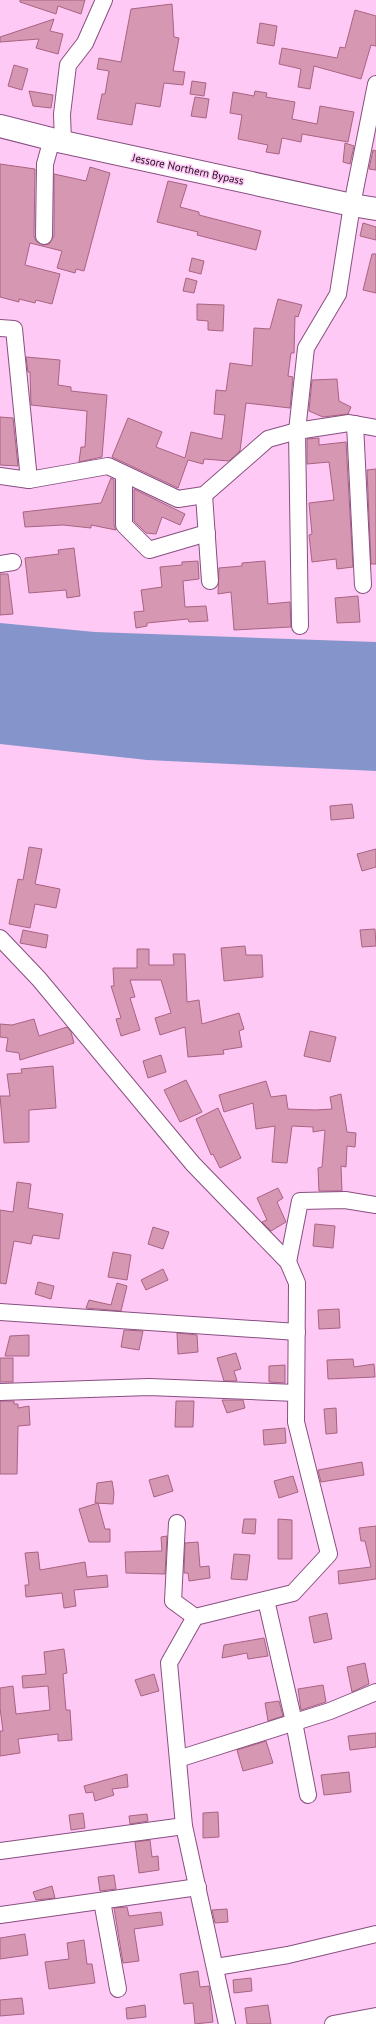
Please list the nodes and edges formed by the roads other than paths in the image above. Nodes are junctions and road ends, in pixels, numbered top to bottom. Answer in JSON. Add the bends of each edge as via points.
{"nodes":[{"id":1,"x":104,"y":0,"type":"edge"},
{"id":2,"x":376,"y":84,"type":"edge"},
{"id":3,"x":0,"y":126,"type":"edge"},
{"id":4,"x":57,"y":141,"type":"junction"},
{"id":5,"x":352,"y":205,"type":"junction"},
{"id":6,"x":376,"y":209,"type":"edge"},
{"id":7,"x":44,"y":236,"type":"dead end"},
{"id":8,"x":0,"y":328,"type":"edge"},
{"id":9,"x":355,"y":424,"type":"junction"},
{"id":10,"x":376,"y":428,"type":"edge"},
{"id":11,"x":297,"y":431,"type":"junction"},
{"id":12,"x":124,"y":474,"type":"junction"},
{"id":13,"x":0,"y":476,"type":"edge"},
{"id":14,"x":29,"y":480,"type":"junction"},
{"id":15,"x":204,"y":495,"type":"junction"},
{"id":16,"x":207,"y":533,"type":"junction"},
{"id":17,"x":210,"y":581,"type":"dead end"},
{"id":18,"x":363,"y":585,"type":"dead end"},
{"id":19,"x":300,"y":626,"type":"dead end"},
{"id":20,"x":0,"y":938,"type":"edge"},
{"id":21,"x":376,"y":1205,"type":"edge"},
{"id":22,"x":288,"y":1262,"type":"junction"},
{"id":23,"x":0,"y":1312,"type":"edge"},
{"id":24,"x":297,"y":1332,"type":"junction"},
{"id":25,"x":0,"y":1392,"type":"edge"},
{"id":26,"x":296,"y":1393,"type":"junction"},
{"id":27,"x":177,"y":1523,"type":"dead end"},
{"id":28,"x":266,"y":1600,"type":"junction"},
{"id":29,"x":195,"y":1617,"type":"junction"},
{"id":30,"x":376,"y":1692,"type":"edge"},
{"id":31,"x":294,"y":1722,"type":"junction"},
{"id":32,"x":178,"y":1759,"type":"junction"},
{"id":33,"x":308,"y":1795,"type":"dead end"},
{"id":34,"x":184,"y":1826,"type":"junction"},
{"id":35,"x":0,"y":1851,"type":"edge"},
{"id":36,"x":198,"y":1887,"type":"junction"},
{"id":37,"x":102,"y":1901,"type":"junction"},
{"id":38,"x":0,"y":1915,"type":"edge"},
{"id":39,"x":376,"y":1934,"type":"edge"},
{"id":40,"x":216,"y":1967,"type":"junction"},
{"id":41,"x":118,"y":1989,"type":"dead end"},
{"id":42,"x":376,"y":2016,"type":"edge"},
{"id":43,"x":227,"y":2024,"type":"edge"},
{"id":44,"x":333,"y":2024,"type":"edge"}],
"edges":[{"from":1,"to":4,"type":"street","via":[[85,43],[68,65]]},
{"from":2,"to":5,"type":"street"},
{"from":3,"to":4,"type":"highway","name":"Jessore Northern Bypass"},
{"from":4,"to":5,"type":"highway","name":"Jessore Northern Bypass"},
{"from":4,"to":7,"type":"street","via":[[45,164]]},
{"from":5,"to":6,"type":"highway","name":"Jessore Northern Bypass"},
{"from":5,"to":11,"type":"street","via":[[338,294],[306,348]]},
{"from":8,"to":14,"type":"street","via":[[14,329]]},
{"from":9,"to":10,"type":"street"},
{"from":9,"to":11,"type":"street"},
{"from":9,"to":18,"type":"street"},
{"from":11,"to":15,"type":"street","via":[[268,439]]},
{"from":11,"to":19,"type":"street"},
{"from":12,"to":14,"type":"street","via":[[108,466]]},
{"from":12,"to":15,"type":"street","via":[[178,499]]},
{"from":12,"to":16,"type":"street","via":[[124,525],[149,550]]},
{"from":13,"to":14,"type":"street"},
{"from":15,"to":16,"type":"street"},
{"from":16,"to":17,"type":"street"},
{"from":20,"to":22,"type":"street","via":[[39,979],[193,1164]]},
{"from":21,"to":22,"type":"street","via":[[346,1200],[300,1201]]},
{"from":22,"to":24,"type":"street","via":[[297,1283]]},
{"from":23,"to":24,"type":"street"},
{"from":24,"to":26,"type":"street"},
{"from":25,"to":26,"type":"street","via":[[149,1388]]},
{"from":26,"to":28,"type":"street","via":[[296,1422],[329,1554],[293,1593]]},
{"from":27,"to":29,"type":"street","via":[[173,1602]]},
{"from":28,"to":29,"type":"street"},
{"from":28,"to":31,"type":"street"},
{"from":29,"to":32,"type":"street","via":[[169,1663]]},
{"from":30,"to":31,"type":"street"},
{"from":31,"to":32,"type":"street"},
{"from":31,"to":33,"type":"street"},
{"from":32,"to":34,"type":"street"},
{"from":34,"to":35,"type":"street"},
{"from":34,"to":36,"type":"street"},
{"from":36,"to":37,"type":"street"},
{"from":36,"to":40,"type":"street"},
{"from":37,"to":38,"type":"street"},
{"from":37,"to":41,"type":"street"},
{"from":39,"to":40,"type":"street","via":[[288,1955]]},
{"from":40,"to":43,"type":"street"},
{"from":42,"to":44,"type":"street"}]}
